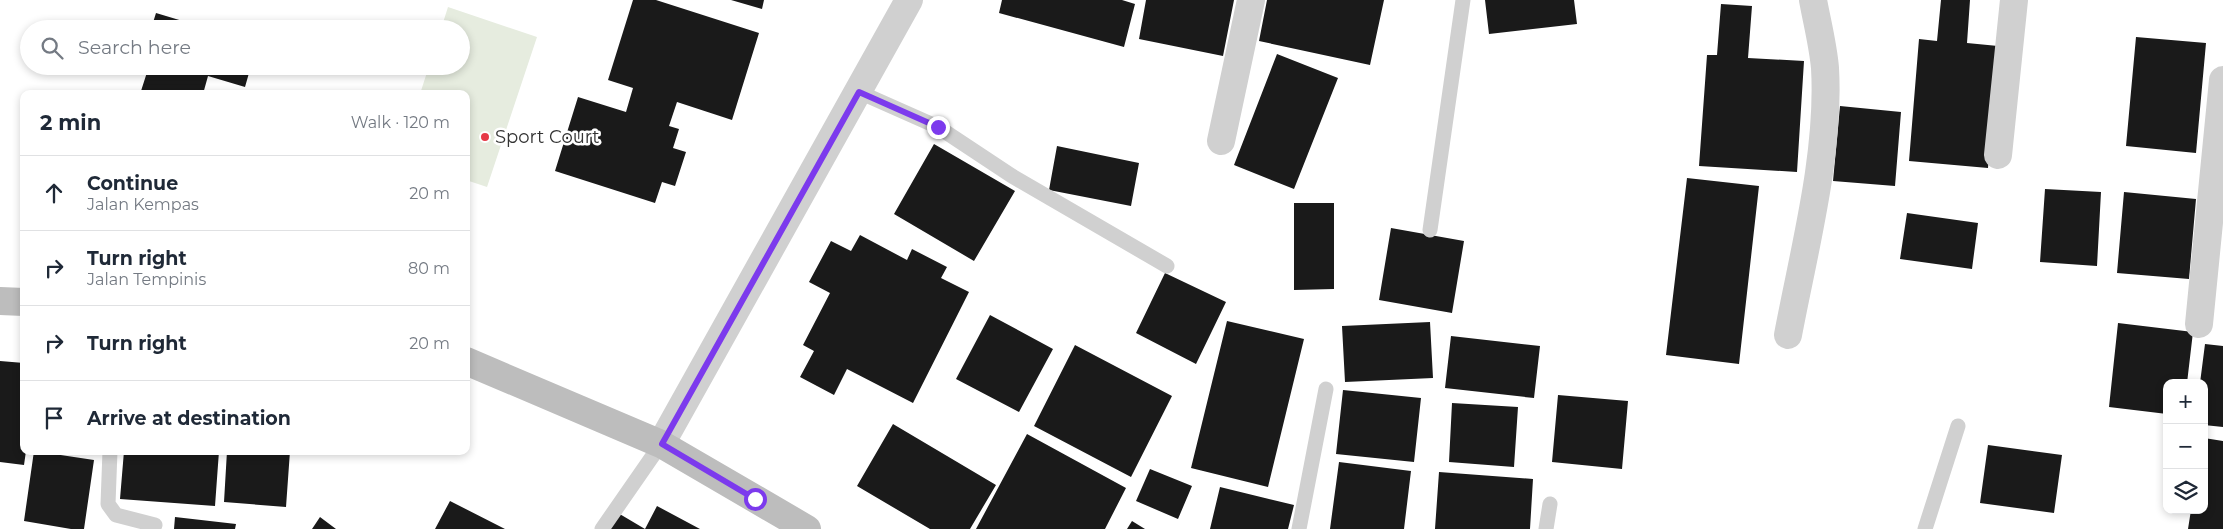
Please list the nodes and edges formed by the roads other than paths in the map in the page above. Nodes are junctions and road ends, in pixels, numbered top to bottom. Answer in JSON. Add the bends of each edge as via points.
{"nodes":[{"id":1,"x":909,"y":0,"type":"edge"},
{"id":2,"x":1251,"y":0,"type":"edge"},
{"id":3,"x":1463,"y":0,"type":"edge"},
{"id":4,"x":1813,"y":0,"type":"edge"},
{"id":5,"x":2014,"y":0,"type":"edge"},
{"id":6,"x":2223,"y":80,"type":"edge"},
{"id":7,"x":859,"y":92,"type":"junction"},
{"id":8,"x":1221,"y":141,"type":"dead end"},
{"id":9,"x":1998,"y":155,"type":"dead end"},
{"id":10,"x":1430,"y":230,"type":"dead end"},
{"id":11,"x":1167,"y":266,"type":"dead end"},
{"id":12,"x":0,"y":301,"type":"edge"},
{"id":13,"x":20,"y":302,"type":"edge"},
{"id":14,"x":2199,"y":324,"type":"dead end"},
{"id":15,"x":1788,"y":335,"type":"dead end"},
{"id":16,"x":470,"y":363,"type":"edge"},
{"id":17,"x":1326,"y":389,"type":"dead end"},
{"id":18,"x":1958,"y":426,"type":"dead end"},
{"id":19,"x":662,"y":444,"type":"junction"},
{"id":20,"x":110,"y":455,"type":"edge"},
{"id":21,"x":1550,"y":504,"type":"dead end"},
{"id":22,"x":154,"y":526,"type":"dead end"},
{"id":23,"x":602,"y":529,"type":"edge"},
{"id":24,"x":807,"y":529,"type":"edge"},
{"id":25,"x":1299,"y":529,"type":"edge"},
{"id":26,"x":1546,"y":529,"type":"edge"},
{"id":27,"x":1925,"y":529,"type":"edge"}],
"edges":[{"from":1,"to":7,"type":"street"},
{"from":2,"to":8,"type":"street"},
{"from":3,"to":10,"type":"lane"},
{"from":4,"to":15,"type":"street","via":[[1825,67],[1825,103],[1819,171]]},
{"from":5,"to":9,"type":"street"},
{"from":6,"to":14,"type":"street"},
{"from":7,"to":11,"type":"lane","via":[[938,127],[1012,176]]},
{"from":7,"to":19,"type":"street"},
{"from":12,"to":13,"type":"street"},
{"from":16,"to":19,"type":"street"},
{"from":17,"to":25,"type":"lane"},
{"from":18,"to":27,"type":"lane"},
{"from":19,"to":23,"type":"lane"},
{"from":19,"to":24,"type":"street"},
{"from":20,"to":22,"type":"lane","via":[[108,504],[116,514]]},
{"from":21,"to":26,"type":"lane"}]}
